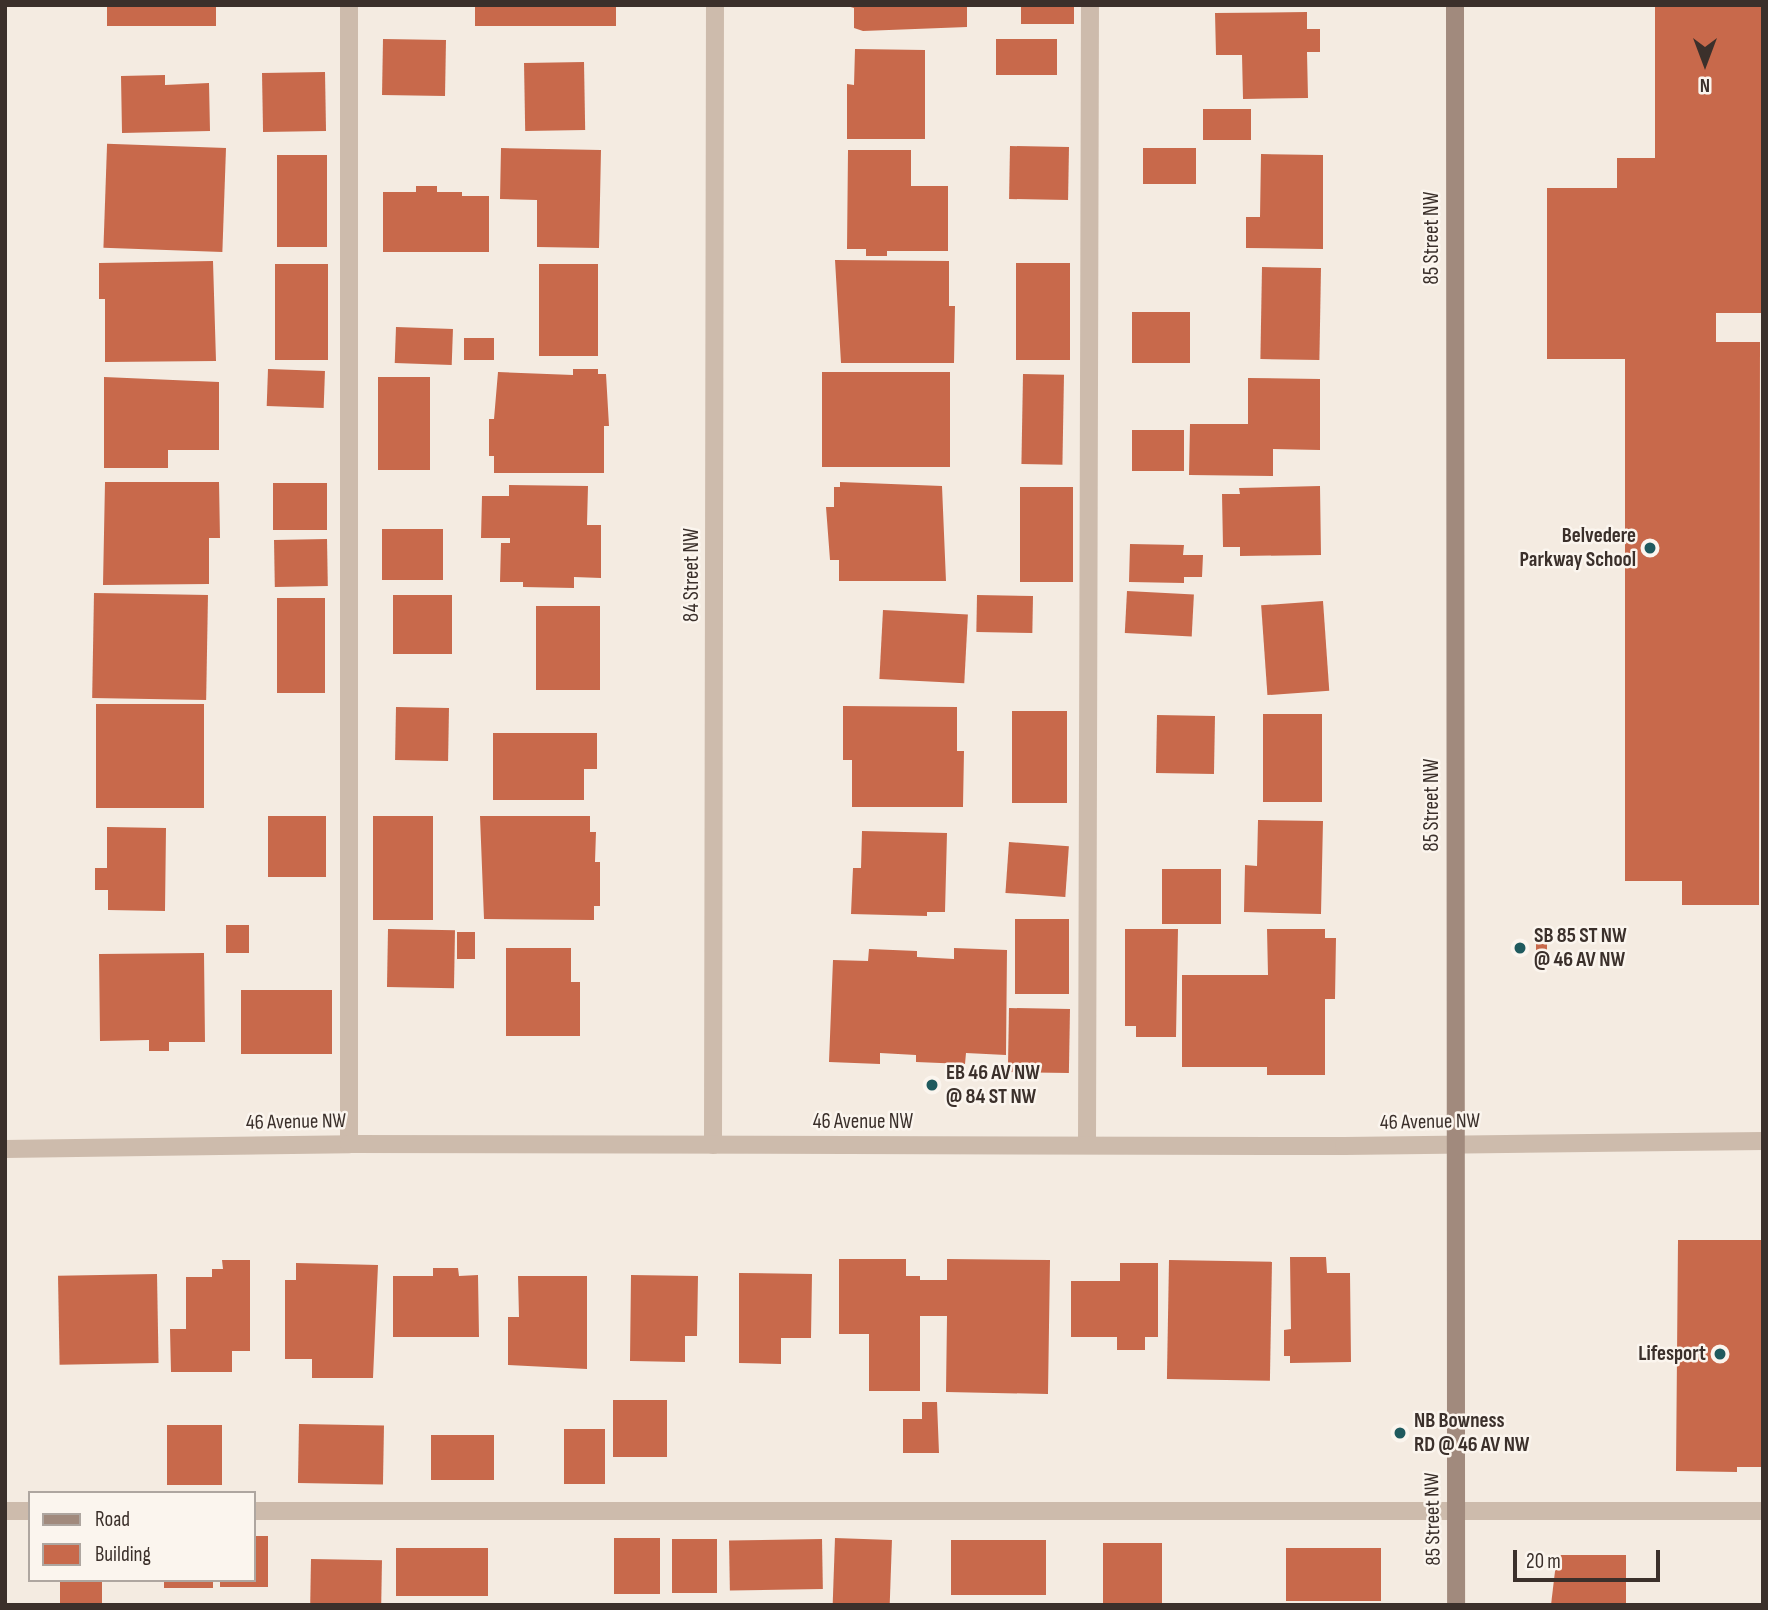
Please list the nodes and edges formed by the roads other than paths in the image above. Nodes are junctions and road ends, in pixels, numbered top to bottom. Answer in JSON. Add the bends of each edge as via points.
{"nodes":[{"id":1,"x":349,"y":5,"type":"edge"},
{"id":2,"x":715,"y":5,"type":"edge"},
{"id":3,"x":1090,"y":5,"type":"edge"},
{"id":4,"x":1455,"y":5,"type":"edge"},
{"id":5,"x":1763,"y":1141,"type":"edge"},
{"id":6,"x":349,"y":1144,"type":"junction"},
{"id":7,"x":713,"y":1145,"type":"junction"},
{"id":8,"x":1087,"y":1145,"type":"junction"},
{"id":9,"x":1455,"y":1145,"type":"junction"},
{"id":10,"x":5,"y":1149,"type":"edge"},
{"id":11,"x":5,"y":1511,"type":"edge"},
{"id":12,"x":28,"y":1511,"type":"edge"},
{"id":13,"x":256,"y":1511,"type":"edge"},
{"id":14,"x":1455,"y":1511,"type":"junction"},
{"id":15,"x":1763,"y":1511,"type":"edge"},
{"id":16,"x":1456,"y":1605,"type":"edge"}],
"edges":[{"from":1,"to":6,"type":"street"},
{"from":2,"to":7,"type":"street","name":"84 Street NW"},
{"from":3,"to":8,"type":"street"},
{"from":4,"to":9,"type":"street","name":"85 Street NW"},
{"from":5,"to":9,"type":"street","name":"46 Avenue NW"},
{"from":6,"to":7,"type":"street","name":"46 Avenue NW"},
{"from":6,"to":10,"type":"street","name":"46 Avenue NW"},
{"from":7,"to":8,"type":"street","name":"46 Avenue NW"},
{"from":8,"to":9,"type":"street","name":"46 Avenue NW"},
{"from":9,"to":14,"type":"street","name":"85 Street NW"},
{"from":11,"to":12,"type":"street"},
{"from":13,"to":14,"type":"street"},
{"from":14,"to":15,"type":"street"},
{"from":14,"to":16,"type":"street","name":"85 Street NW"}]}
